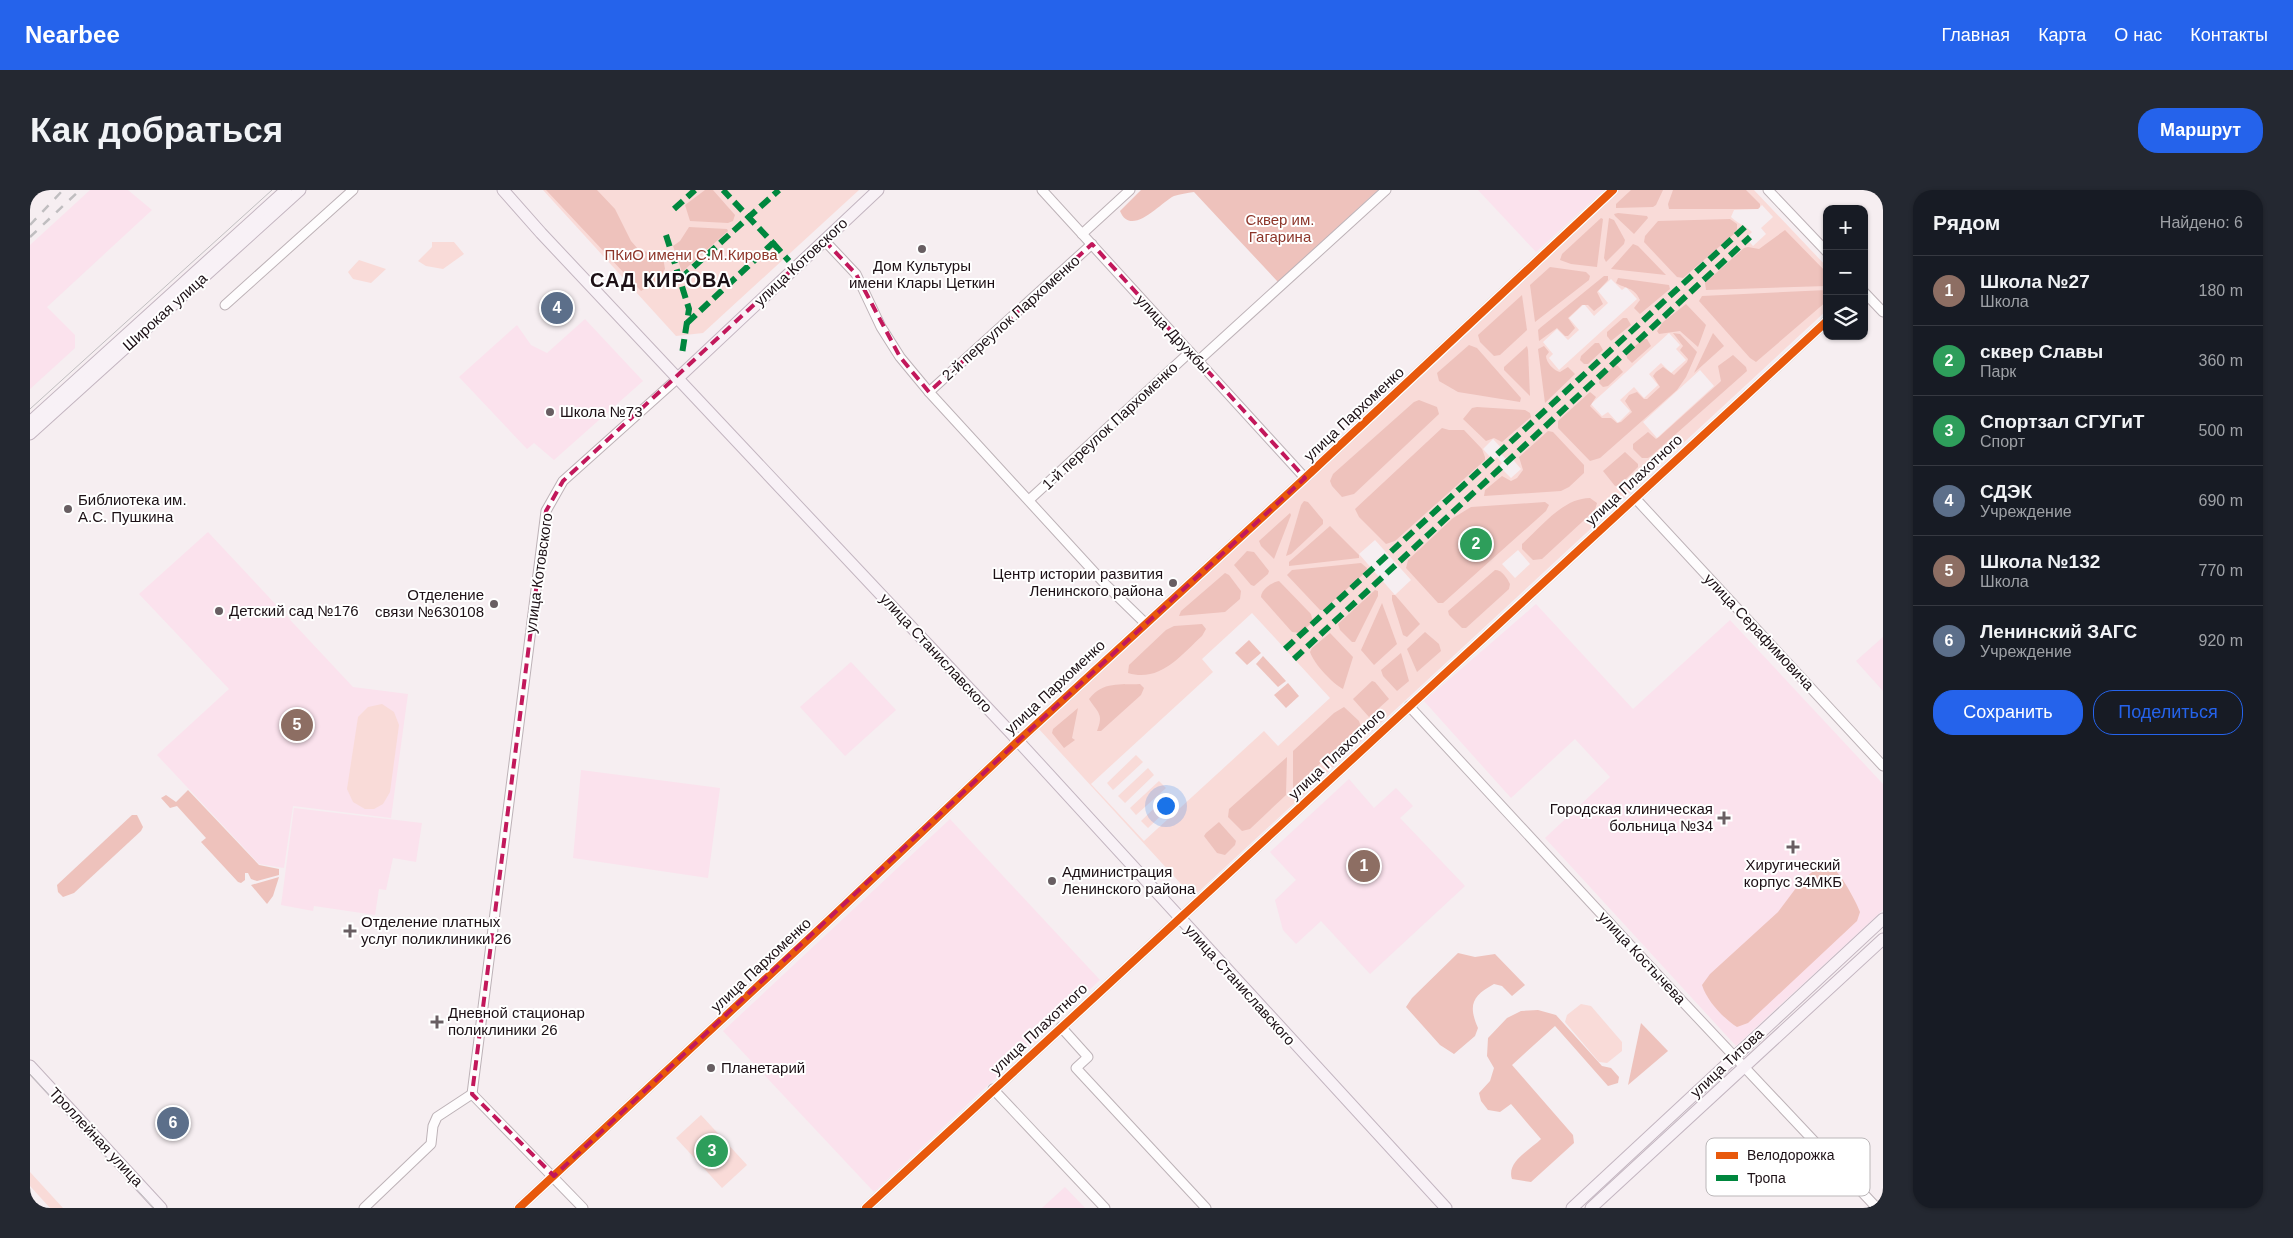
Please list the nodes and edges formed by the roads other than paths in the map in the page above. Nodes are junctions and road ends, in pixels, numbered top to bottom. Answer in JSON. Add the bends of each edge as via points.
{"nodes":[{"id":1,"x":286,"y":190,"type":"edge"},
{"id":2,"x":300,"y":190,"type":"edge"},
{"id":3,"x":304,"y":190,"type":"edge"},
{"id":4,"x":353,"y":190,"type":"edge"},
{"id":5,"x":503,"y":190,"type":"edge"},
{"id":6,"x":878,"y":190,"type":"edge"},
{"id":7,"x":1042,"y":190,"type":"edge"},
{"id":8,"x":1130,"y":190,"type":"edge"},
{"id":9,"x":1386,"y":190,"type":"edge"},
{"id":10,"x":1613,"y":190,"type":"edge"},
{"id":11,"x":1768,"y":190,"type":"edge"},
{"id":12,"x":1082,"y":234,"type":"junction"},
{"id":13,"x":824,"y":240,"type":"junction"},
{"id":14,"x":1092,"y":244,"type":"junction"},
{"id":15,"x":1825,"y":250,"type":"edge"},
{"id":16,"x":1867,"y":295,"type":"edge"},
{"id":17,"x":225,"y":305,"type":"dead end"},
{"id":18,"x":1883,"y":312,"type":"edge"},
{"id":19,"x":1823,"y":325,"type":"edge"},
{"id":20,"x":124,"y":348,"type":"junction"},
{"id":21,"x":1190,"y":352,"type":"junction"},
{"id":22,"x":1198,"y":361,"type":"junction"},
{"id":23,"x":678,"y":378,"type":"junction"},
{"id":24,"x":929,"y":392,"type":"junction"},
{"id":25,"x":30,"y":422,"type":"edge"},
{"id":26,"x":30,"y":434,"type":"edge"},
{"id":27,"x":1305,"y":478,"type":"junction"},
{"id":28,"x":1635,"y":498,"type":"junction"},
{"id":29,"x":1029,"y":500,"type":"junction"},
{"id":30,"x":1145,"y":623,"type":"junction"},
{"id":31,"x":1409,"y":706,"type":"junction"},
{"id":32,"x":1018,"y":741,"type":"junction"},
{"id":33,"x":1883,"y":766,"type":"edge"},
{"id":34,"x":1179,"y":918,"type":"junction"},
{"id":35,"x":1883,"y":919,"type":"edge"},
{"id":36,"x":1883,"y":939,"type":"edge"},
{"id":37,"x":1061,"y":1027,"type":"junction"},
{"id":38,"x":1734,"y":1056,"type":"junction"},
{"id":39,"x":30,"y":1066,"type":"edge"},
{"id":40,"x":1744,"y":1067,"type":"junction"},
{"id":41,"x":993,"y":1090,"type":"junction"},
{"id":42,"x":472,"y":1094,"type":"junction"},
{"id":43,"x":1811,"y":1138,"type":"edge"},
{"id":44,"x":554,"y":1176,"type":"junction"},
{"id":45,"x":1866,"y":1196,"type":"edge"},
{"id":46,"x":161,"y":1208,"type":"edge"},
{"id":47,"x":364,"y":1208,"type":"edge"},
{"id":48,"x":519,"y":1208,"type":"edge"},
{"id":49,"x":583,"y":1208,"type":"edge"},
{"id":50,"x":866,"y":1208,"type":"edge"},
{"id":51,"x":1105,"y":1208,"type":"edge"},
{"id":52,"x":1206,"y":1208,"type":"edge"},
{"id":53,"x":1446,"y":1208,"type":"edge"},
{"id":54,"x":1572,"y":1208,"type":"edge"},
{"id":55,"x":1591,"y":1208,"type":"edge"},
{"id":56,"x":1877,"y":1208,"type":"edge"}],
"edges":[{"from":1,"to":25,"type":"main road","name":"Широкая улица"},
{"from":2,"to":20,"type":"main road","name":"Широкая улица"},
{"from":3,"to":20,"type":"main road","via":[[154,329]]},
{"from":4,"to":17,"type":"street"},
{"from":5,"to":23,"type":"main road","name":"улица Станиславского"},
{"from":6,"to":13,"type":"main road","name":"улица Котовского"},
{"from":7,"to":12,"type":"street","name":"улица Дружбы"},
{"from":8,"to":12,"type":"street","name":"2-й переулок Пархоменко"},
{"from":9,"to":22,"type":"street","name":"1-й переулок Пархоменко"},
{"from":10,"to":27,"type":"street","name":"улица Пархоменко"},
{"from":11,"to":15,"type":"street"},
{"from":12,"to":14,"type":"street","name":"улица Дружбы"},
{"from":13,"to":23,"type":"main road","name":"улица Котовского"},
{"from":13,"to":24,"type":"street","name":"2-й переулок Пархоменко","via":[[856,274],[890,342]]},
{"from":14,"to":21,"type":"street","name":"улица Дружбы"},
{"from":14,"to":24,"type":"street","name":"2-й переулок Пархоменко"},
{"from":16,"to":18,"type":"street"},
{"from":19,"to":28,"type":"street","name":"улица Плахотного"},
{"from":20,"to":26,"type":"main road","name":"Широкая улица"},
{"from":21,"to":22,"type":"street","name":"улица Дружбы"},
{"from":21,"to":29,"type":"street","name":"1-й переулок Пархоменко"},
{"from":22,"to":27,"type":"street","name":"улица Дружбы"},
{"from":23,"to":32,"type":"main road","name":"улица Станиславского"},
{"from":23,"to":42,"type":"street","name":"улица Котовского","via":[[564,481],[546,511]]},
{"from":24,"to":29,"type":"street","name":"2-й переулок Пархоменко"},
{"from":27,"to":30,"type":"street","name":"улица Пархоменко"},
{"from":28,"to":31,"type":"street","name":"улица Плахотного"},
{"from":28,"to":33,"type":"street","name":"улица Серафимовича"},
{"from":29,"to":30,"type":"street","name":"2-й переулок Пархоменко"},
{"from":30,"to":32,"type":"street","name":"улица Пархоменко"},
{"from":31,"to":34,"type":"street","name":"улица Плахотного"},
{"from":31,"to":38,"type":"street","name":"улица Костычева"},
{"from":32,"to":34,"type":"main road","name":"улица Станиславского"},
{"from":32,"to":44,"type":"street","name":"улица Пархоменко"},
{"from":34,"to":37,"type":"street","name":"улица Плахотного"},
{"from":34,"to":53,"type":"main road","name":"улица Станиславского"},
{"from":35,"to":38,"type":"main road","name":"улица Титова"},
{"from":36,"to":40,"type":"main road","name":"улица Титова"},
{"from":37,"to":41,"type":"street","name":"улица Плахотного"},
{"from":37,"to":52,"type":"street","via":[[1088,1057],[1076,1068]]},
{"from":38,"to":40,"type":"street","name":"улица Костычева"},
{"from":38,"to":54,"type":"main road","name":"улица Титова"},
{"from":39,"to":46,"type":"main road","name":"Троллейная улица"},
{"from":40,"to":43,"type":"street","name":"улица Костычева"},
{"from":40,"to":55,"type":"main road","name":"улица Титова"},
{"from":41,"to":50,"type":"street","name":"улица Плахотного"},
{"from":41,"to":51,"type":"street"},
{"from":42,"to":44,"type":"street"},
{"from":42,"to":47,"type":"street","via":[[437,1117],[431,1144]]},
{"from":44,"to":48,"type":"street","name":"улица Пархоменко"},
{"from":44,"to":49,"type":"street"},
{"from":45,"to":56,"type":"street","name":"улица Костычева"}]}
